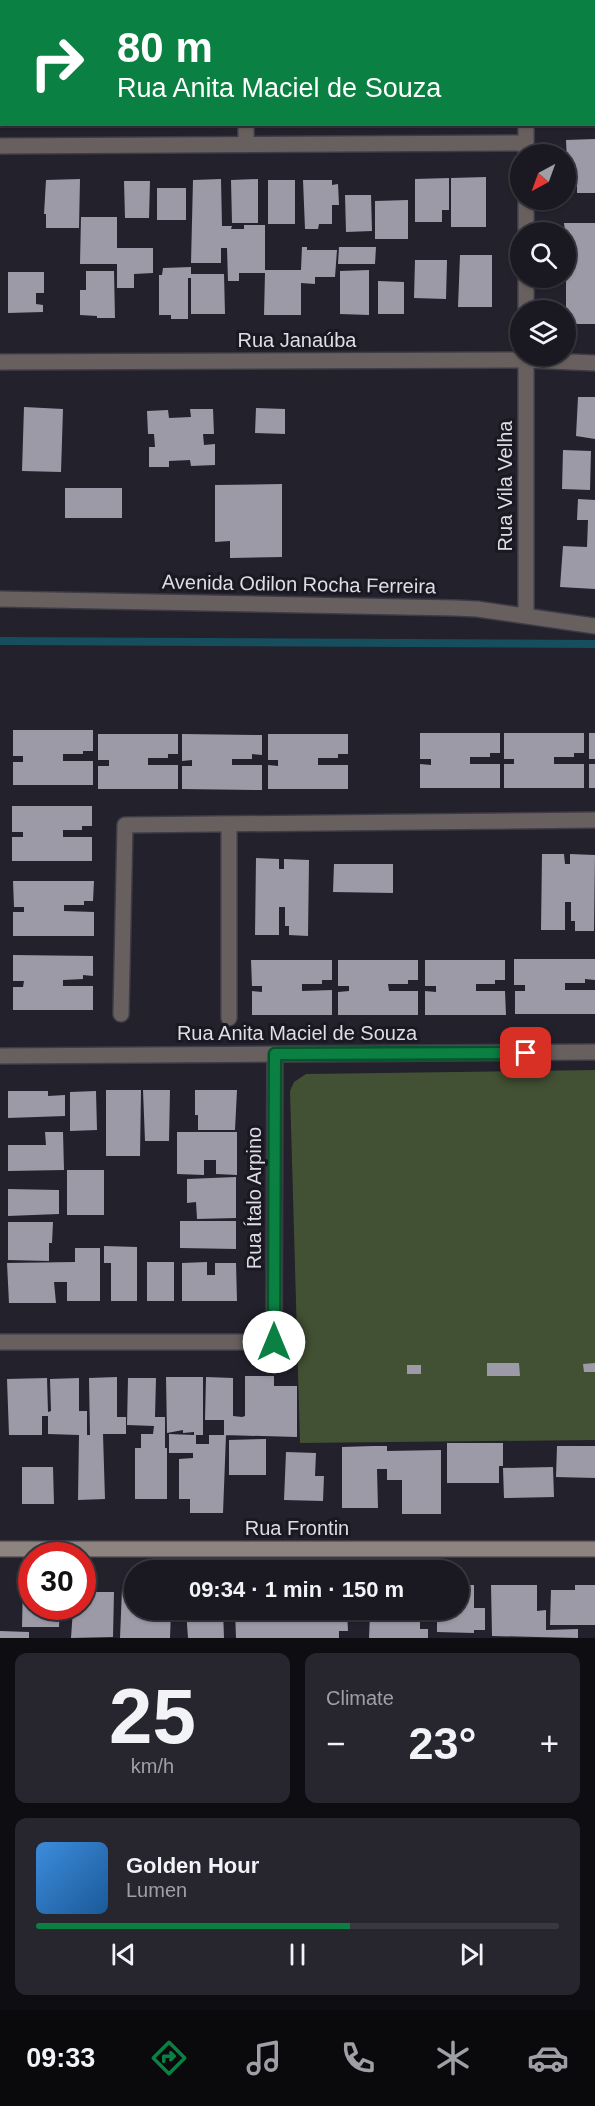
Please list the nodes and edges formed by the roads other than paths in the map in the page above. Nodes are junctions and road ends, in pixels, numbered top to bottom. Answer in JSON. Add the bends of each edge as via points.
{"nodes":[{"id":1,"x":246,"y":126,"type":"edge"},
{"id":2,"x":526,"y":126,"type":"edge"},
{"id":3,"x":526,"y":144,"type":"edge"},
{"id":4,"x":246,"y":145,"type":"junction"},
{"id":5,"x":0,"y":146,"type":"edge"},
{"id":6,"x":510,"y":149,"type":"edge"},
{"id":7,"x":510,"y":358,"type":"edge"},
{"id":8,"x":0,"y":362,"type":"edge"},
{"id":9,"x":576,"y":362,"type":"edge"},
{"id":10,"x":595,"y":363,"type":"edge"},
{"id":11,"x":526,"y":366,"type":"edge"},
{"id":12,"x":0,"y":599,"type":"edge"},
{"id":13,"x":526,"y":616,"type":"junction"},
{"id":14,"x":595,"y":626,"type":"edge"},
{"id":15,"x":595,"y":820,"type":"edge"},
{"id":16,"x":229,"y":824,"type":"junction"},
{"id":17,"x":121,"y":1014,"type":"dead end"},
{"id":18,"x":229,"y":1018,"type":"dead end"},
{"id":19,"x":595,"y":1052,"type":"edge"},
{"id":20,"x":275,"y":1054,"type":"junction"},
{"id":21,"x":0,"y":1056,"type":"edge"},
{"id":22,"x":0,"y":1342,"type":"edge"},
{"id":23,"x":595,"y":1549,"type":"edge"},
{"id":24,"x":0,"y":1550,"type":"edge"}],
"edges":[{"from":1,"to":4,"type":"street"},
{"from":2,"to":3,"type":"street"},
{"from":4,"to":5,"type":"street"},
{"from":4,"to":6,"type":"street"},
{"from":7,"to":8,"type":"street","name":"Rua Janaúba"},
{"from":9,"to":10,"type":"street","name":"Rua Janaúba"},
{"from":11,"to":13,"type":"street","name":"Rua Vila Velha"},
{"from":12,"to":13,"type":"street","name":"Avenida Odilon Rocha Ferreira","via":[[454,608]]},
{"from":13,"to":14,"type":"street","name":"Avenida Odilon Rocha Ferreira"},
{"from":15,"to":16,"type":"street"},
{"from":16,"to":17,"type":"street","via":[[125,825]]},
{"from":16,"to":18,"type":"street"},
{"from":19,"to":20,"type":"street","name":"Rua Anita Maciel de Souza"},
{"from":20,"to":21,"type":"street","name":"Rua Anita Maciel de Souza"},
{"from":20,"to":22,"type":"street","name":"Rua Ítalo Arpino","via":[[274,1342]]},
{"from":23,"to":24,"type":"street","name":"Rua Frontin"}]}
